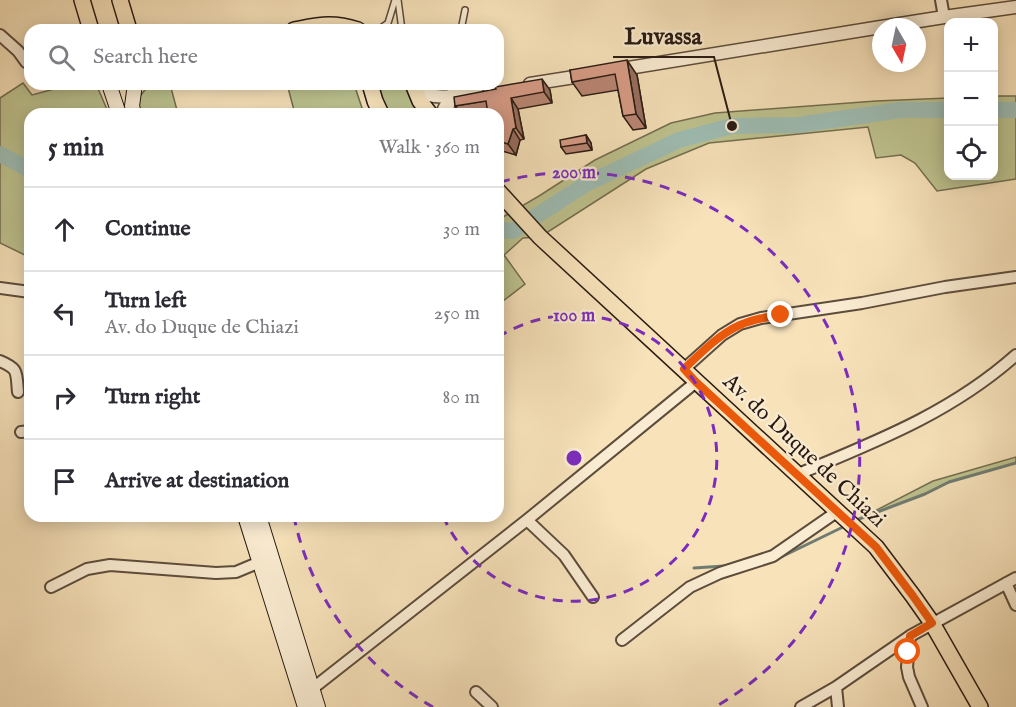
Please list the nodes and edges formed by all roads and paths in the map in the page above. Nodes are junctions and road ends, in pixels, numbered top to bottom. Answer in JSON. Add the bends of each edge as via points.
{"nodes":[{"id":1,"x":82,"y":0,"type":"edge"},
{"id":2,"x":120,"y":0,"type":"edge"},
{"id":3,"x":397,"y":0,"type":"edge"},
{"id":4,"x":941,"y":0,"type":"edge"},
{"id":5,"x":1016,"y":7,"type":"edge"},
{"id":6,"x":465,"y":10,"type":"dead end"},
{"id":7,"x":944,"y":17,"type":"junction"},
{"id":8,"x":926,"y":20,"type":"edge"},
{"id":9,"x":89,"y":24,"type":"edge"},
{"id":10,"x":127,"y":24,"type":"edge"},
{"id":11,"x":387,"y":24,"type":"edge"},
{"id":12,"x":401,"y":24,"type":"edge"},
{"id":13,"x":462,"y":24,"type":"edge"},
{"id":14,"x":872,"y":28,"type":"edge"},
{"id":15,"x":0,"y":35,"type":"edge"},
{"id":16,"x":24,"y":59,"type":"edge"},
{"id":17,"x":515,"y":87,"type":"edge"},
{"id":18,"x":111,"y":90,"type":"edge"},
{"id":19,"x":134,"y":90,"type":"edge"},
{"id":20,"x":372,"y":90,"type":"edge"},
{"id":21,"x":416,"y":90,"type":"edge"},
{"id":22,"x":419,"y":90,"type":"edge"},
{"id":23,"x":492,"y":90,"type":"edge"},
{"id":24,"x":453,"y":92,"type":"edge"},
{"id":25,"x":117,"y":108,"type":"edge"},
{"id":26,"x":132,"y":108,"type":"edge"},
{"id":27,"x":378,"y":108,"type":"edge"},
{"id":28,"x":425,"y":108,"type":"edge"},
{"id":29,"x":444,"y":108,"type":"edge"},
{"id":30,"x":504,"y":198,"type":"edge"},
{"id":31,"x":504,"y":200,"type":"edge"},
{"id":32,"x":512,"y":207,"type":"junction"},
{"id":33,"x":1016,"y":277,"type":"edge"},
{"id":34,"x":0,"y":288,"type":"edge"},
{"id":35,"x":24,"y":291,"type":"edge"},
{"id":36,"x":1015,"y":357,"type":"edge"},
{"id":37,"x":0,"y":361,"type":"edge"},
{"id":38,"x":684,"y":369,"type":"junction"},
{"id":39,"x":696,"y":382,"type":"junction"},
{"id":40,"x":18,"y":392,"type":"dead end"},
{"id":41,"x":796,"y":475,"type":"junction"},
{"id":42,"x":838,"y":511,"type":"junction"},
{"id":43,"x":527,"y":520,"type":"junction"},
{"id":44,"x":247,"y":522,"type":"edge"},
{"id":45,"x":260,"y":522,"type":"edge"},
{"id":46,"x":260,"y":562,"type":"junction"},
{"id":47,"x":1011,"y":581,"type":"edge"},
{"id":48,"x":51,"y":587,"type":"dead end"},
{"id":49,"x":593,"y":597,"type":"dead end"},
{"id":50,"x":1016,"y":605,"type":"edge"},
{"id":51,"x":932,"y":623,"type":"junction"},
{"id":52,"x":910,"y":636,"type":"junction"},
{"id":53,"x":622,"y":640,"type":"dead end"},
{"id":54,"x":836,"y":687,"type":"junction"},
{"id":55,"x":312,"y":689,"type":"junction"},
{"id":56,"x":476,"y":692,"type":"dead end"},
{"id":57,"x":305,"y":707,"type":"edge"},
{"id":58,"x":318,"y":707,"type":"edge"},
{"id":59,"x":492,"y":707,"type":"edge"},
{"id":60,"x":801,"y":707,"type":"edge"},
{"id":61,"x":838,"y":707,"type":"edge"},
{"id":62,"x":922,"y":707,"type":"edge"},
{"id":63,"x":980,"y":707,"type":"edge"}],
"edges":[{"from":1,"to":9,"type":"main road"},
{"from":2,"to":10,"type":"main road"},
{"from":3,"to":11,"type":"lane"},
{"from":3,"to":12,"type":"lane"},
{"from":4,"to":7,"type":"street"},
{"from":5,"to":7,"type":"street"},
{"from":6,"to":13,"type":"lane"},
{"from":7,"to":8,"type":"street"},
{"from":14,"to":17,"type":"street"},
{"from":15,"to":16,"type":"street"},
{"from":18,"to":25,"type":"main road"},
{"from":19,"to":26,"type":"main road"},
{"from":20,"to":27,"type":"main road"},
{"from":21,"to":28,"type":"main road"},
{"from":22,"to":24,"type":"street","via":[[435,97]]},
{"from":23,"to":24,"type":"street"},
{"from":24,"to":29,"type":"street"},
{"from":30,"to":32,"type":"main road","name":"Av. do Duque de Chiazi"},
{"from":31,"to":32,"type":"main road","name":"Av. do Duque de Chiazi"},
{"from":32,"to":38,"type":"main road","name":"Av. do Duque de Chiazi"},
{"from":33,"to":38,"type":"street","via":[[761,318],[722,335]]},
{"from":34,"to":35,"type":"street"},
{"from":36,"to":41,"type":"street","via":[[962,397],[904,429]]},
{"from":37,"to":40,"type":"street","via":[[13,366]]},
{"from":38,"to":39,"type":"main road","name":"Av. do Duque de Chiazi"},
{"from":39,"to":41,"type":"main road","name":"Av. do Duque de Chiazi"},
{"from":39,"to":43,"type":"street"},
{"from":41,"to":42,"type":"main road","name":"Av. do Duque de Chiazi"},
{"from":42,"to":51,"type":"main road","name":"Av. do Duque de Chiazi","via":[[876,547]]},
{"from":42,"to":53,"type":"street","via":[[773,556],[690,587]]},
{"from":43,"to":49,"type":"street","via":[[564,555]]},
{"from":43,"to":55,"type":"street"},
{"from":44,"to":46,"type":"main road"},
{"from":45,"to":55,"type":"main road"},
{"from":46,"to":48,"type":"street","via":[[236,572],[216,573],[110,565],[87,569]]},
{"from":46,"to":57,"type":"main road"},
{"from":47,"to":50,"type":"street"},
{"from":47,"to":51,"type":"street"},
{"from":51,"to":52,"type":"street"},
{"from":51,"to":63,"type":"main road","name":"Av. do Duque de Chiazi"},
{"from":52,"to":54,"type":"street"},
{"from":52,"to":62,"type":"street","via":[[907,667]]},
{"from":54,"to":60,"type":"street"},
{"from":54,"to":61,"type":"street"},
{"from":55,"to":58,"type":"main road"},
{"from":56,"to":59,"type":"street"}]}
